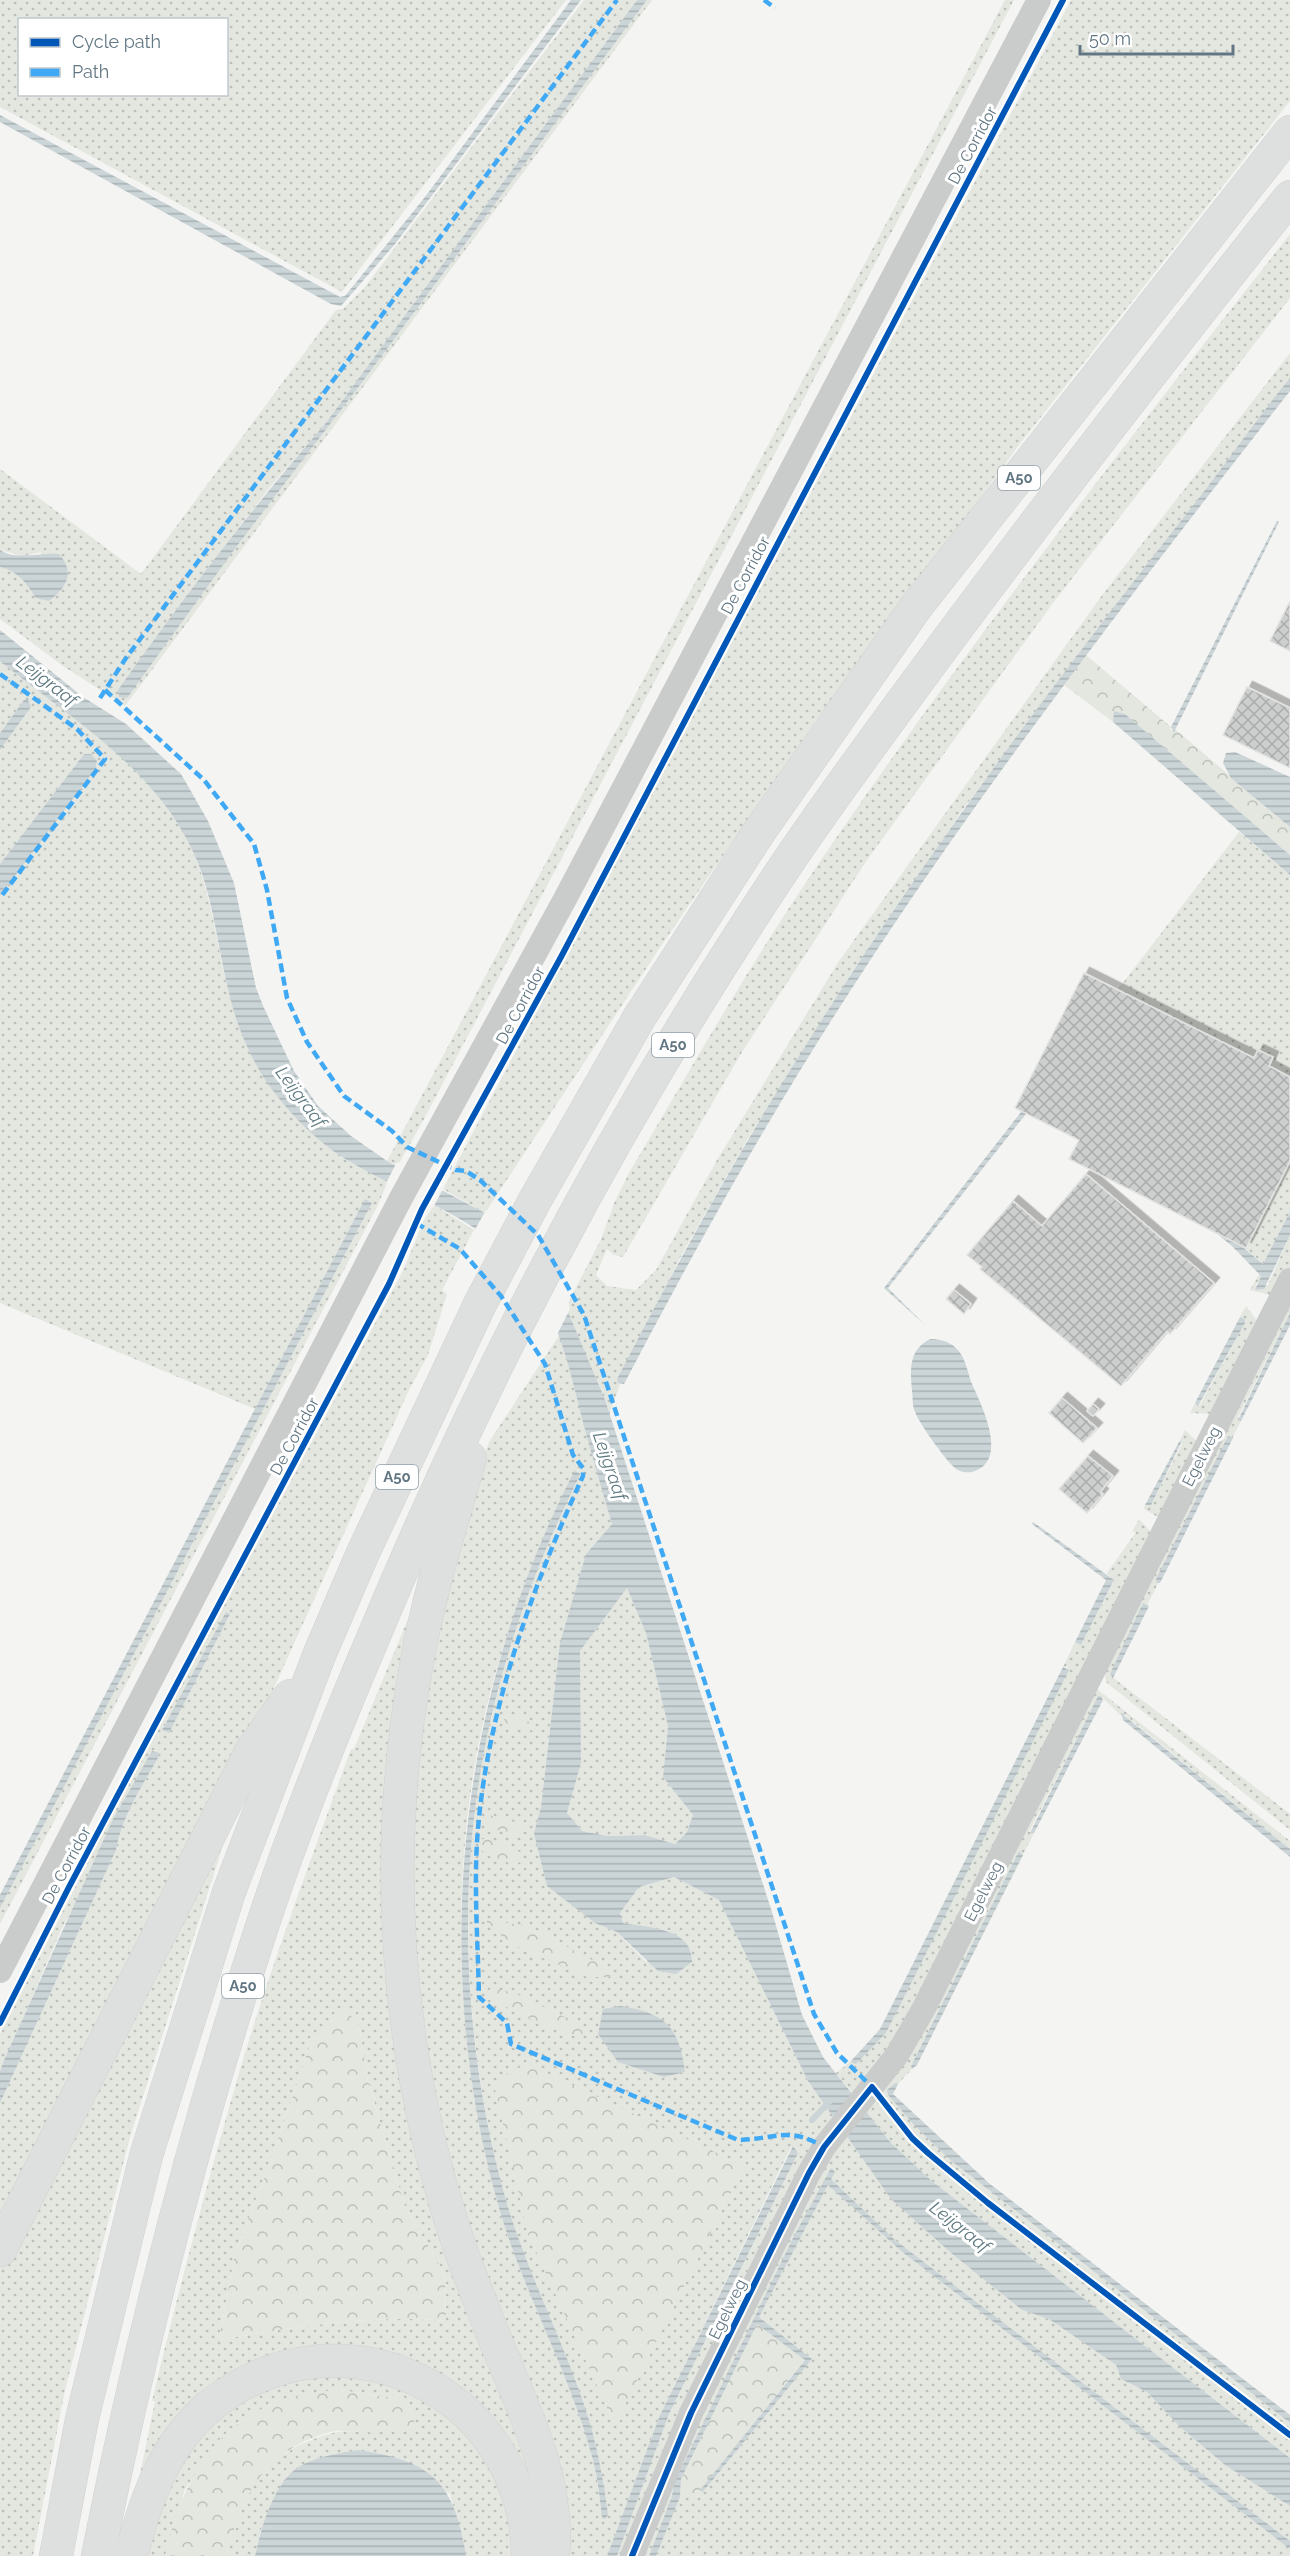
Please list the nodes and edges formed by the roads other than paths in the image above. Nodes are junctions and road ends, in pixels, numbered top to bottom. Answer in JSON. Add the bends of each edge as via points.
{"nodes":[{"id":1,"x":1039,"y":0,"type":"edge"},
{"id":2,"x":1290,"y":132,"type":"edge"},
{"id":3,"x":1290,"y":197,"type":"edge"},
{"id":4,"x":1290,"y":1280,"type":"edge"},
{"id":5,"x":503,"y":1353,"type":"junction"},
{"id":6,"x":320,"y":1653,"type":"junction"},
{"id":7,"x":0,"y":1971,"type":"edge"},
{"id":8,"x":0,"y":2250,"type":"edge"},
{"id":9,"x":56,"y":2556,"type":"edge"},
{"id":10,"x":98,"y":2556,"type":"edge"},
{"id":11,"x":131,"y":2556,"type":"edge"},
{"id":12,"x":528,"y":2556,"type":"edge"},
{"id":13,"x":553,"y":2556,"type":"edge"},
{"id":14,"x":632,"y":2556,"type":"edge"}],
"edges":[{"from":1,"to":7,"type":"street","name":"De Corridor","via":[[565,899],[401,1198]]},
{"from":2,"to":6,"type":"highway","number":"A50","via":[[910,617],[759,832],[639,1018],[480,1304],[404,1460]]},
{"from":3,"to":5,"type":"highway","number":"A50","via":[[1019,544],[788,861],[639,1101]]},
{"from":4,"to":14,"type":"street","name":"Egelweg","via":[[924,2008],[897,2055],[833,2134],[809,2173],[691,2413]]},
{"from":5,"to":10,"type":"highway","number":"A50","via":[[450,1460],[345,1702],[257,1939],[168,2246]]},
{"from":5,"to":13,"type":"highway","number":"A50","via":[[433,1587],[416,1665],[399,1787],[397,1907],[409,2041],[433,2157],[457,2239],[538,2447],[549,2492]]},
{"from":6,"to":8,"type":"highway","number":"A50","via":[[252,1750]]},
{"from":6,"to":9,"type":"highway","number":"A50","via":[[229,1892],[146,2156],[82,2419]]},
{"from":11,"to":12,"type":"highway","via":[[164,2461],[203,2413],[252,2379],[298,2364],[338,2361],[399,2371],[434,2388],[469,2415],[494,2446],[513,2481],[523,2511]]}]}
